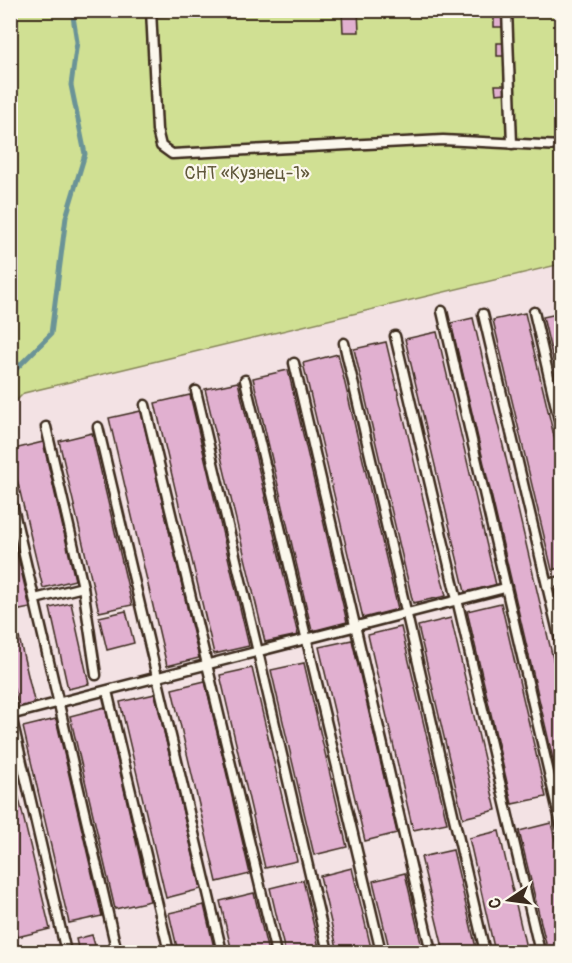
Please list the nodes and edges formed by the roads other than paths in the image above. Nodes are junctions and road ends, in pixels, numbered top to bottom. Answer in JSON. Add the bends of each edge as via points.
{"nodes":[{"id":1,"x":166,"y":10,"type":"edge"},
{"id":2,"x":507,"y":10,"type":"edge"},
{"id":3,"x":152,"y":11,"type":"edge"},
{"id":4,"x":512,"y":144,"type":"junction"},
{"id":5,"x":561,"y":146,"type":"edge"},
{"id":6,"x":442,"y":311,"type":"dead end"},
{"id":7,"x":534,"y":312,"type":"dead end"},
{"id":8,"x":483,"y":314,"type":"dead end"},
{"id":9,"x":395,"y":336,"type":"dead end"},
{"id":10,"x":344,"y":343,"type":"dead end"},
{"id":11,"x":294,"y":363,"type":"dead end"},
{"id":12,"x":246,"y":380,"type":"dead end"},
{"id":13,"x":196,"y":391,"type":"dead end"},
{"id":14,"x":145,"y":405,"type":"dead end"},
{"id":15,"x":46,"y":427,"type":"dead end"},
{"id":16,"x":98,"y":427,"type":"dead end"},
{"id":17,"x":561,"y":434,"type":"edge"},
{"id":18,"x":10,"y":495,"type":"edge"},
{"id":19,"x":561,"y":581,"type":"edge"},
{"id":20,"x":547,"y":584,"type":"junction"},
{"id":21,"x":82,"y":587,"type":"junction"},
{"id":22,"x":505,"y":588,"type":"junction"},
{"id":23,"x":35,"y":599,"type":"junction"},
{"id":24,"x":457,"y":601,"type":"junction"},
{"id":25,"x":406,"y":614,"type":"junction"},
{"id":26,"x":356,"y":627,"type":"junction"},
{"id":27,"x":307,"y":639,"type":"junction"},
{"id":28,"x":561,"y":650,"type":"edge"},
{"id":29,"x":258,"y":652,"type":"junction"},
{"id":30,"x":208,"y":665,"type":"junction"},
{"id":31,"x":96,"y":675,"type":"dead end"},
{"id":32,"x":158,"y":677,"type":"junction"},
{"id":33,"x":107,"y":691,"type":"junction"},
{"id":34,"x":59,"y":703,"type":"junction"},
{"id":35,"x":11,"y":714,"type":"edge"},
{"id":36,"x":561,"y":829,"type":"edge"},
{"id":37,"x":10,"y":940,"type":"edge"},
{"id":38,"x":275,"y":949,"type":"dead end"},
{"id":39,"x":14,"y":952,"type":"edge"},
{"id":40,"x":66,"y":952,"type":"edge"},
{"id":41,"x":117,"y":952,"type":"edge"},
{"id":42,"x":169,"y":952,"type":"edge"},
{"id":43,"x":222,"y":952,"type":"edge"},
{"id":44,"x":328,"y":952,"type":"edge"},
{"id":45,"x":381,"y":952,"type":"edge"},
{"id":46,"x":431,"y":952,"type":"edge"},
{"id":47,"x":485,"y":952,"type":"edge"},
{"id":48,"x":540,"y":952,"type":"edge"}],
"edges":[{"from":1,"to":3,"type":"lane"},
{"from":2,"to":4,"type":"lane"},
{"from":3,"to":4,"type":"lane","via":[[157,130],[161,146],[172,154],[443,141]]},
{"from":4,"to":5,"type":"lane"},
{"from":6,"to":22,"type":"lane"},
{"from":7,"to":17,"type":"lane"},
{"from":8,"to":20,"type":"lane"},
{"from":9,"to":24,"type":"lane"},
{"from":10,"to":25,"type":"lane"},
{"from":11,"to":26,"type":"lane"},
{"from":12,"to":27,"type":"lane"},
{"from":13,"to":29,"type":"lane"},
{"from":14,"to":30,"type":"lane"},
{"from":15,"to":21,"type":"lane"},
{"from":16,"to":32,"type":"lane"},
{"from":18,"to":23,"type":"lane"},
{"from":19,"to":20,"type":"lane"},
{"from":20,"to":28,"type":"lane"},
{"from":21,"to":23,"type":"lane"},
{"from":21,"to":31,"type":"lane"},
{"from":22,"to":24,"type":"lane"},
{"from":22,"to":36,"type":"lane"},
{"from":23,"to":34,"type":"lane"},
{"from":24,"to":25,"type":"lane"},
{"from":24,"to":48,"type":"lane"},
{"from":25,"to":26,"type":"lane"},
{"from":25,"to":47,"type":"lane"},
{"from":26,"to":27,"type":"lane"},
{"from":26,"to":46,"type":"lane"},
{"from":27,"to":29,"type":"lane"},
{"from":27,"to":45,"type":"lane"},
{"from":29,"to":30,"type":"lane"},
{"from":29,"to":44,"type":"lane"},
{"from":30,"to":32,"type":"lane"},
{"from":30,"to":38,"type":"lane"},
{"from":32,"to":33,"type":"lane"},
{"from":32,"to":43,"type":"lane"},
{"from":33,"to":34,"type":"lane"},
{"from":33,"to":42,"type":"lane"},
{"from":34,"to":35,"type":"lane"},
{"from":34,"to":41,"type":"lane"},
{"from":35,"to":40,"type":"lane"},
{"from":37,"to":39,"type":"lane"}]}
